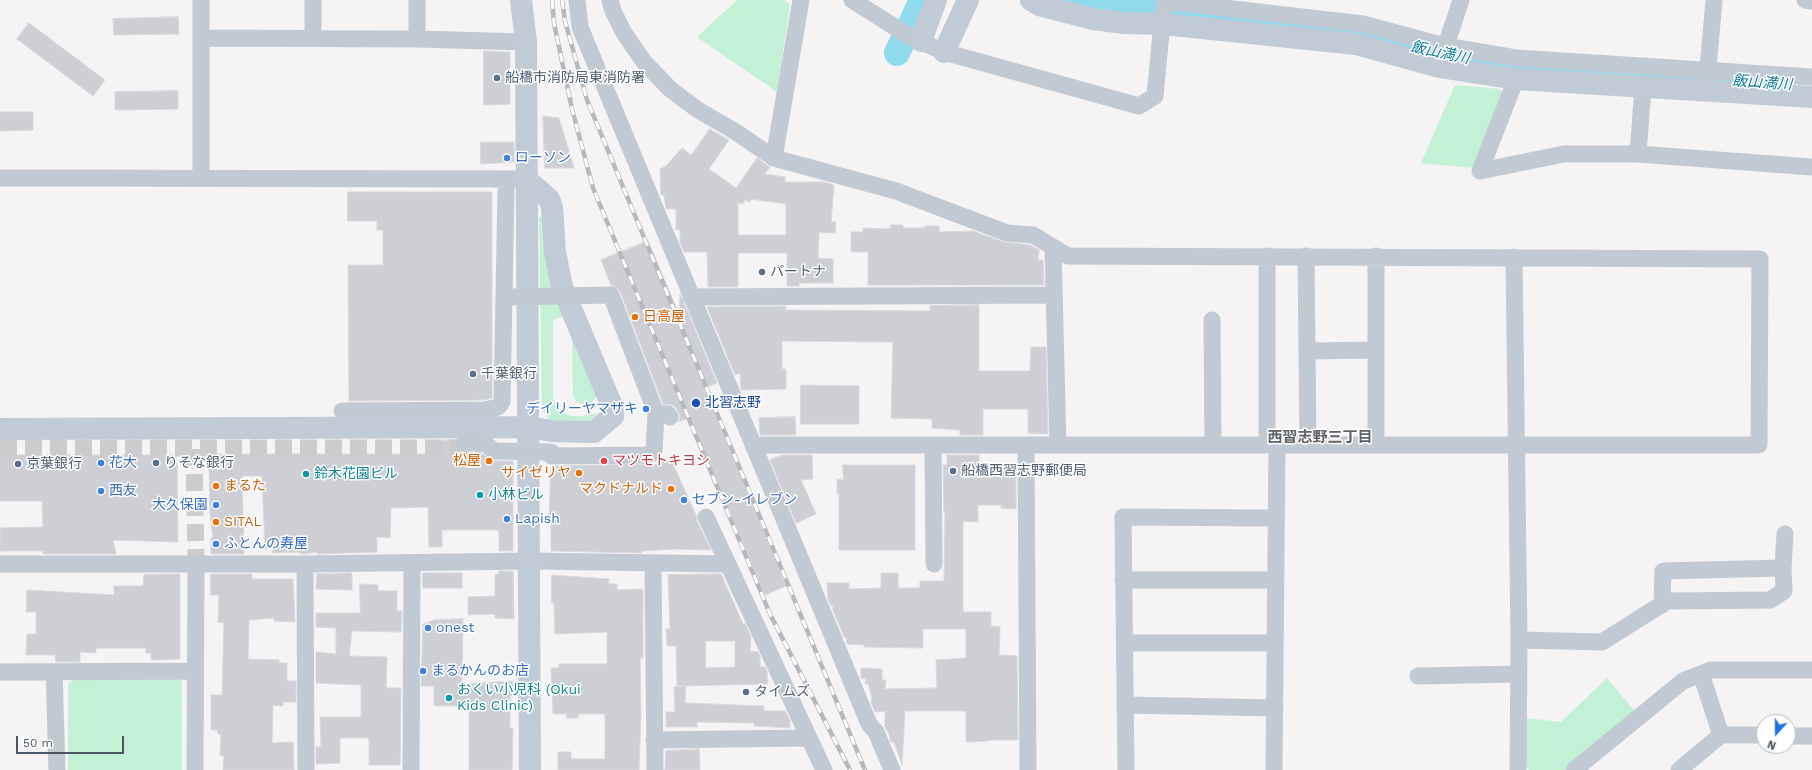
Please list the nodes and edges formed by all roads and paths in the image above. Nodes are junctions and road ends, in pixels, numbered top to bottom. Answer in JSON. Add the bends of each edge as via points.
{"nodes":[{"id":1,"x":201,"y":0,"type":"edge"},
{"id":2,"x":313,"y":0,"type":"edge"},
{"id":3,"x":417,"y":0,"type":"edge"},
{"id":4,"x":521,"y":0,"type":"edge"},
{"id":5,"x":577,"y":0,"type":"edge"},
{"id":6,"x":610,"y":0,"type":"edge"},
{"id":7,"x":801,"y":0,"type":"edge"},
{"id":8,"x":852,"y":0,"type":"edge"},
{"id":9,"x":936,"y":0,"type":"edge"},
{"id":10,"x":968,"y":0,"type":"edge"},
{"id":11,"x":1030,"y":0,"type":"edge"},
{"id":12,"x":1461,"y":0,"type":"edge"},
{"id":13,"x":1714,"y":0,"type":"edge"},
{"id":14,"x":1805,"y":0,"type":"edge"},
{"id":15,"x":1812,"y":1,"type":"edge"},
{"id":16,"x":1163,"y":10,"type":"edge"},
{"id":17,"x":910,"y":36,"type":"junction"},
{"id":18,"x":201,"y":38,"type":"junction"},
{"id":19,"x":313,"y":38,"type":"junction"},
{"id":20,"x":417,"y":38,"type":"junction"},
{"id":21,"x":526,"y":42,"type":"junction"},
{"id":22,"x":944,"y":52,"type":"junction"},
{"id":23,"x":1442,"y":56,"type":"junction"},
{"id":24,"x":1812,"y":77,"type":"edge"},
{"id":25,"x":1516,"y":79,"type":"junction"},
{"id":26,"x":1707,"y":82,"type":"junction"},
{"id":27,"x":1643,"y":87,"type":"junction"},
{"id":28,"x":1812,"y":98,"type":"edge"},
{"id":29,"x":1638,"y":154,"type":"junction"},
{"id":30,"x":774,"y":158,"type":"junction"},
{"id":31,"x":1812,"y":167,"type":"edge"},
{"id":32,"x":0,"y":178,"type":"edge"},
{"id":33,"x":201,"y":178,"type":"junction"},
{"id":34,"x":526,"y":179,"type":"junction"},
{"id":35,"x":506,"y":190,"type":"dead end"},
{"id":36,"x":1053,"y":247,"type":"junction"},
{"id":37,"x":1266,"y":256,"type":"junction"},
{"id":38,"x":1306,"y":256,"type":"junction"},
{"id":39,"x":1376,"y":256,"type":"junction"},
{"id":40,"x":1514,"y":257,"type":"junction"},
{"id":41,"x":1054,"y":295,"type":"junction"},
{"id":42,"x":509,"y":297,"type":"dead end"},
{"id":43,"x":691,"y":297,"type":"junction"},
{"id":44,"x":1212,"y":320,"type":"dead end"},
{"id":45,"x":1376,"y":350,"type":"junction"},
{"id":46,"x":1307,"y":351,"type":"junction"},
{"id":47,"x":342,"y":411,"type":"dead end"},
{"id":48,"x":528,"y":427,"type":"junction"},
{"id":49,"x":0,"y":429,"type":"edge"},
{"id":50,"x":464,"y":443,"type":"tunnel mouth"},
{"id":51,"x":753,"y":445,"type":"junction"},
{"id":52,"x":933,"y":445,"type":"junction"},
{"id":53,"x":1026,"y":445,"type":"junction"},
{"id":54,"x":1058,"y":445,"type":"junction"},
{"id":55,"x":1212,"y":445,"type":"junction"},
{"id":56,"x":1272,"y":445,"type":"junction"},
{"id":57,"x":1308,"y":445,"type":"junction"},
{"id":58,"x":1376,"y":445,"type":"junction"},
{"id":59,"x":1517,"y":445,"type":"junction"},
{"id":60,"x":528,"y":452,"type":"junction"},
{"id":61,"x":706,"y":518,"type":"dead end"},
{"id":62,"x":1276,"y":518,"type":"junction"},
{"id":63,"x":1785,"y":534,"type":"dead end"},
{"id":64,"x":530,"y":561,"type":"junction"},
{"id":65,"x":653,"y":563,"type":"junction"},
{"id":66,"x":0,"y":564,"type":"edge"},
{"id":67,"x":196,"y":564,"type":"junction"},
{"id":68,"x":305,"y":564,"type":"junction"},
{"id":69,"x":412,"y":564,"type":"junction"},
{"id":70,"x":728,"y":564,"type":"junction"},
{"id":71,"x":934,"y":564,"type":"dead end"},
{"id":72,"x":1783,"y":568,"type":"junction"},
{"id":73,"x":1123,"y":580,"type":"junction"},
{"id":74,"x":1276,"y":580,"type":"junction"},
{"id":75,"x":1662,"y":605,"type":"junction"},
{"id":76,"x":1519,"y":640,"type":"junction"},
{"id":77,"x":1125,"y":643,"type":"junction"},
{"id":78,"x":1275,"y":643,"type":"junction"},
{"id":79,"x":1812,"y":670,"type":"edge"},
{"id":80,"x":195,"y":671,"type":"junction"},
{"id":81,"x":0,"y":672,"type":"edge"},
{"id":82,"x":54,"y":672,"type":"junction"},
{"id":83,"x":1519,"y":674,"type":"junction"},
{"id":84,"x":1701,"y":674,"type":"junction"},
{"id":85,"x":1418,"y":676,"type":"dead end"},
{"id":86,"x":1125,"y":705,"type":"junction"},
{"id":87,"x":1275,"y":708,"type":"junction"},
{"id":88,"x":1721,"y":735,"type":"junction"},
{"id":89,"x":1756,"y":735,"type":"edge"},
{"id":90,"x":1796,"y":736,"type":"edge"},
{"id":91,"x":1812,"y":736,"type":"edge"},
{"id":92,"x":809,"y":738,"type":"junction"},
{"id":93,"x":654,"y":740,"type":"junction"},
{"id":94,"x":57,"y":770,"type":"edge"},
{"id":95,"x":195,"y":770,"type":"edge"},
{"id":96,"x":306,"y":770,"type":"edge"},
{"id":97,"x":411,"y":770,"type":"edge"},
{"id":98,"x":530,"y":770,"type":"edge"},
{"id":99,"x":654,"y":770,"type":"edge"},
{"id":100,"x":824,"y":770,"type":"edge"},
{"id":101,"x":892,"y":770,"type":"edge"},
{"id":102,"x":1028,"y":770,"type":"edge"},
{"id":103,"x":1126,"y":770,"type":"edge"},
{"id":104,"x":1274,"y":770,"type":"edge"},
{"id":105,"x":1518,"y":770,"type":"edge"},
{"id":106,"x":1574,"y":770,"type":"edge"},
{"id":107,"x":1679,"y":770,"type":"edge"}],
"edges":[{"from":1,"to":18,"type":"street"},
{"from":2,"to":19,"type":"street"},
{"from":3,"to":20,"type":"street"},
{"from":4,"to":21,"type":"street"},
{"from":5,"to":43,"type":"street","via":[[580,28]]},
{"from":6,"to":30,"type":"street","via":[[624,33],[640,56],[670,89],[698,110]]},
{"from":7,"to":30,"type":"street"},
{"from":8,"to":17,"type":"street"},
{"from":9,"to":17,"type":"street"},
{"from":10,"to":22,"type":"street"},
{"from":11,"to":16,"type":"street","via":[[1038,5],[1093,19]]},
{"from":12,"to":23,"type":"street"},
{"from":13,"to":26,"type":"street"},
{"from":14,"to":15,"type":"street"},
{"from":16,"to":22,"type":"street","via":[[1155,96],[1139,106]]},
{"from":16,"to":23,"type":"street","via":[[1370,47]]},
{"from":17,"to":22,"type":"street"},
{"from":18,"to":19,"type":"street"},
{"from":18,"to":33,"type":"street"},
{"from":19,"to":20,"type":"street"},
{"from":20,"to":21,"type":"street"},
{"from":21,"to":34,"type":"street"},
{"from":23,"to":25,"type":"street"},
{"from":23,"to":26,"type":"street","via":[[1516,58]]},
{"from":24,"to":26,"type":"street"},
{"from":25,"to":27,"type":"street"},
{"from":25,"to":29,"type":"street","via":[[1480,171],[1564,154]]},
{"from":26,"to":27,"type":"street"},
{"from":26,"to":28,"type":"street"},
{"from":27,"to":29,"type":"street"},
{"from":29,"to":31,"type":"street"},
{"from":30,"to":36,"type":"street","via":[[896,191],[1007,233],[1033,235]]},
{"from":32,"to":33,"type":"street"},
{"from":33,"to":34,"type":"street"},
{"from":34,"to":48,"type":"street"},
{"from":34,"to":48,"type":"street","via":[[549,199],[557,270],[562,287],[612,406],[613,416],[594,432],[552,431]]},
{"from":35,"to":47,"type":"street","via":[[502,402],[498,407],[485,410]]},
{"from":36,"to":37,"type":"street","via":[[1068,256]]},
{"from":36,"to":41,"type":"street"},
{"from":37,"to":38,"type":"street"},
{"from":37,"to":56,"type":"street"},
{"from":38,"to":39,"type":"street"},
{"from":38,"to":46,"type":"street"},
{"from":39,"to":40,"type":"street"},
{"from":39,"to":45,"type":"street"},
{"from":40,"to":59,"type":"street"},
{"from":40,"to":59,"type":"street","via":[[1760,259],[1759,445]]},
{"from":41,"to":43,"type":"street"},
{"from":41,"to":54,"type":"street"},
{"from":42,"to":60,"type":"street","bridge":true,"via":[[611,295],[663,415],[654,451],[650,455],[551,456],[551,452]]},
{"from":43,"to":51,"type":"street"},
{"from":44,"to":55,"type":"street"},
{"from":45,"to":46,"type":"street"},
{"from":45,"to":58,"type":"street"},
{"from":46,"to":57,"type":"street"},
{"from":48,"to":49,"type":"street"},
{"from":48,"to":60,"type":"street"},
{"from":50,"to":60,"type":"street","bridge":true,"via":[[485,443],[494,451]]},
{"from":51,"to":52,"type":"street"},
{"from":51,"to":101,"type":"street","via":[[869,724],[876,732]]},
{"from":52,"to":53,"type":"street"},
{"from":52,"to":71,"type":"street"},
{"from":53,"to":54,"type":"street"},
{"from":53,"to":102,"type":"street"},
{"from":54,"to":55,"type":"street"},
{"from":55,"to":56,"type":"street"},
{"from":56,"to":57,"type":"street"},
{"from":56,"to":62,"type":"street"},
{"from":57,"to":58,"type":"street"},
{"from":58,"to":59,"type":"street"},
{"from":59,"to":76,"type":"street"},
{"from":60,"to":64,"type":"street"},
{"from":61,"to":70,"type":"street"},
{"from":62,"to":73,"type":"street","via":[[1123,517]]},
{"from":62,"to":74,"type":"street"},
{"from":63,"to":72,"type":"street"},
{"from":64,"to":65,"type":"street"},
{"from":64,"to":69,"type":"street"},
{"from":64,"to":98,"type":"street"},
{"from":65,"to":70,"type":"street"},
{"from":65,"to":93,"type":"street"},
{"from":66,"to":67,"type":"street"},
{"from":67,"to":68,"type":"street"},
{"from":67,"to":80,"type":"street"},
{"from":68,"to":69,"type":"street"},
{"from":68,"to":96,"type":"street"},
{"from":69,"to":97,"type":"street"},
{"from":70,"to":92,"type":"street"},
{"from":72,"to":75,"type":"street","via":[[1784,591],[1770,600],[1667,601]]},
{"from":72,"to":75,"type":"street","via":[[1663,571]]},
{"from":73,"to":74,"type":"street"},
{"from":73,"to":77,"type":"street"},
{"from":74,"to":78,"type":"street"},
{"from":75,"to":76,"type":"street","via":[[1602,642]]},
{"from":76,"to":83,"type":"street"},
{"from":77,"to":78,"type":"street"},
{"from":77,"to":86,"type":"street"},
{"from":78,"to":87,"type":"street"},
{"from":79,"to":84,"type":"street","via":[[1711,670]]},
{"from":80,"to":82,"type":"street"},
{"from":80,"to":95,"type":"street"},
{"from":81,"to":82,"type":"street"},
{"from":82,"to":94,"type":"street"},
{"from":83,"to":85,"type":"street"},
{"from":83,"to":105,"type":"street"},
{"from":84,"to":88,"type":"street"},
{"from":84,"to":106,"type":"street","via":[[1683,681]]},
{"from":86,"to":87,"type":"street"},
{"from":86,"to":103,"type":"street"},
{"from":87,"to":104,"type":"street"},
{"from":88,"to":89,"type":"street"},
{"from":88,"to":107,"type":"street"},
{"from":90,"to":91,"type":"street"},
{"from":92,"to":93,"type":"street"},
{"from":92,"to":100,"type":"street"},
{"from":93,"to":99,"type":"street"}]}
